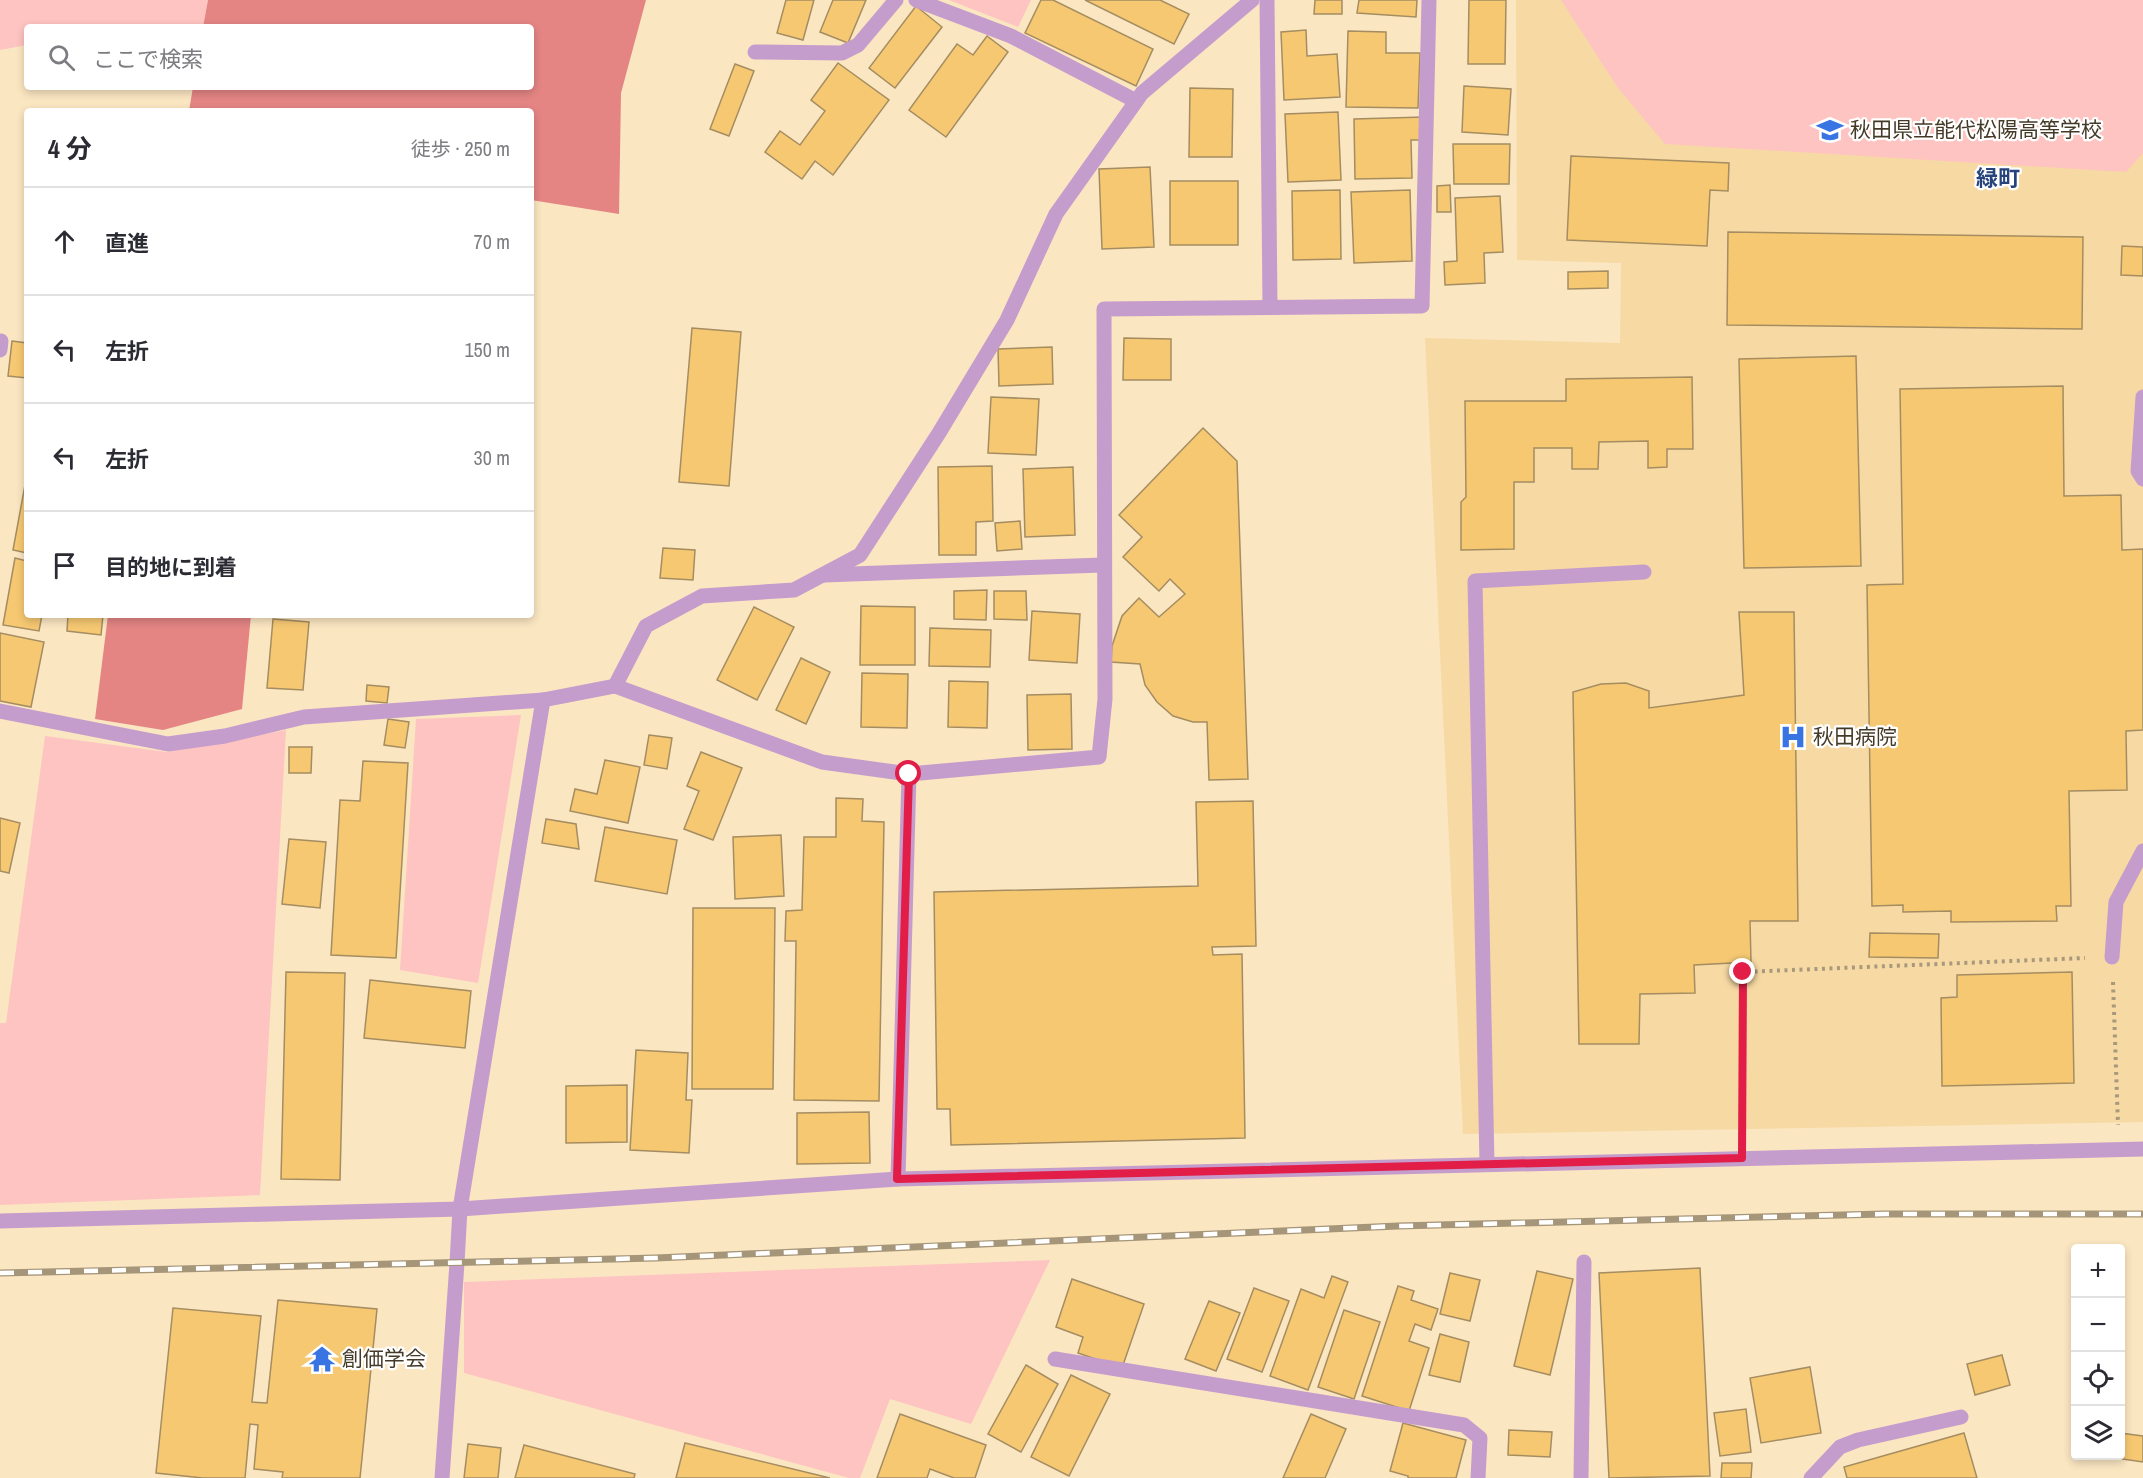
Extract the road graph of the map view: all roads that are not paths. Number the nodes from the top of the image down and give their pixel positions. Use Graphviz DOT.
graph roads {
  1 [pos="896,0"];
  2 [pos="916,0"];
  3 [pos="1252,0"];
  4 [pos="1267,0"];
  5 [pos="1429,0"];
  6 [pos="755,52"];
  7 [pos="1136,101"];
  8 [pos="1270,306"];
  9 [pos="2143,397"];
  10 [pos="2143,479"];
  11 [pos="1103,565"];
  12 [pos="1644,572"];
  13 [pos="824,574"];
  14 [pos="615,686"];
  15 [pos="543,700"];
  16 [pos="0,711"];
  17 [pos="909,774"];
  18 [pos="2143,851"];
  19 [pos="2112,957"];
  20 [pos="2143,1149"];
  21 [pos="1487,1164"];
  22 [pos="897,1179"];
  23 [pos="460,1209"];
  24 [pos="0,1221"];
  25 [pos="1584,1262"];
  26 [pos="1055,1359"];
  27 [pos="1961,1418"];
  28 [pos="442,1478"];
  29 [pos="1478,1478"];
  30 [pos="1581,1478"];
  31 [pos="1810,1478"];
  1 -- 6 [label="street"];
  2 -- 7 [label="street"];
  3 -- 7 [label="street"];
  4 -- 8 [label="street"];
  5 -- 8 [label="street"];
  7 -- 13 [label="street"];
  8 -- 11 [label="street"];
  9 -- 10 [label="street"];
  11 -- 13 [label="street"];
  11 -- 17 [label="street"];
  12 -- 21 [label="street"];
  13 -- 14 [label="street"];
  14 -- 15 [label="street"];
  14 -- 17 [label="street"];
  15 -- 16 [label="street"];
  15 -- 23 [label="street"];
  17 -- 22 [label="street"];
  18 -- 19 [label="street"];
  20 -- 21 [label="street"];
  21 -- 22 [label="street"];
  22 -- 23 [label="street"];
  23 -- 24 [label="street"];
  23 -- 28 [label="street"];
  25 -- 30 [label="street"];
  26 -- 29 [label="street"];
  27 -- 31 [label="street"];
}
